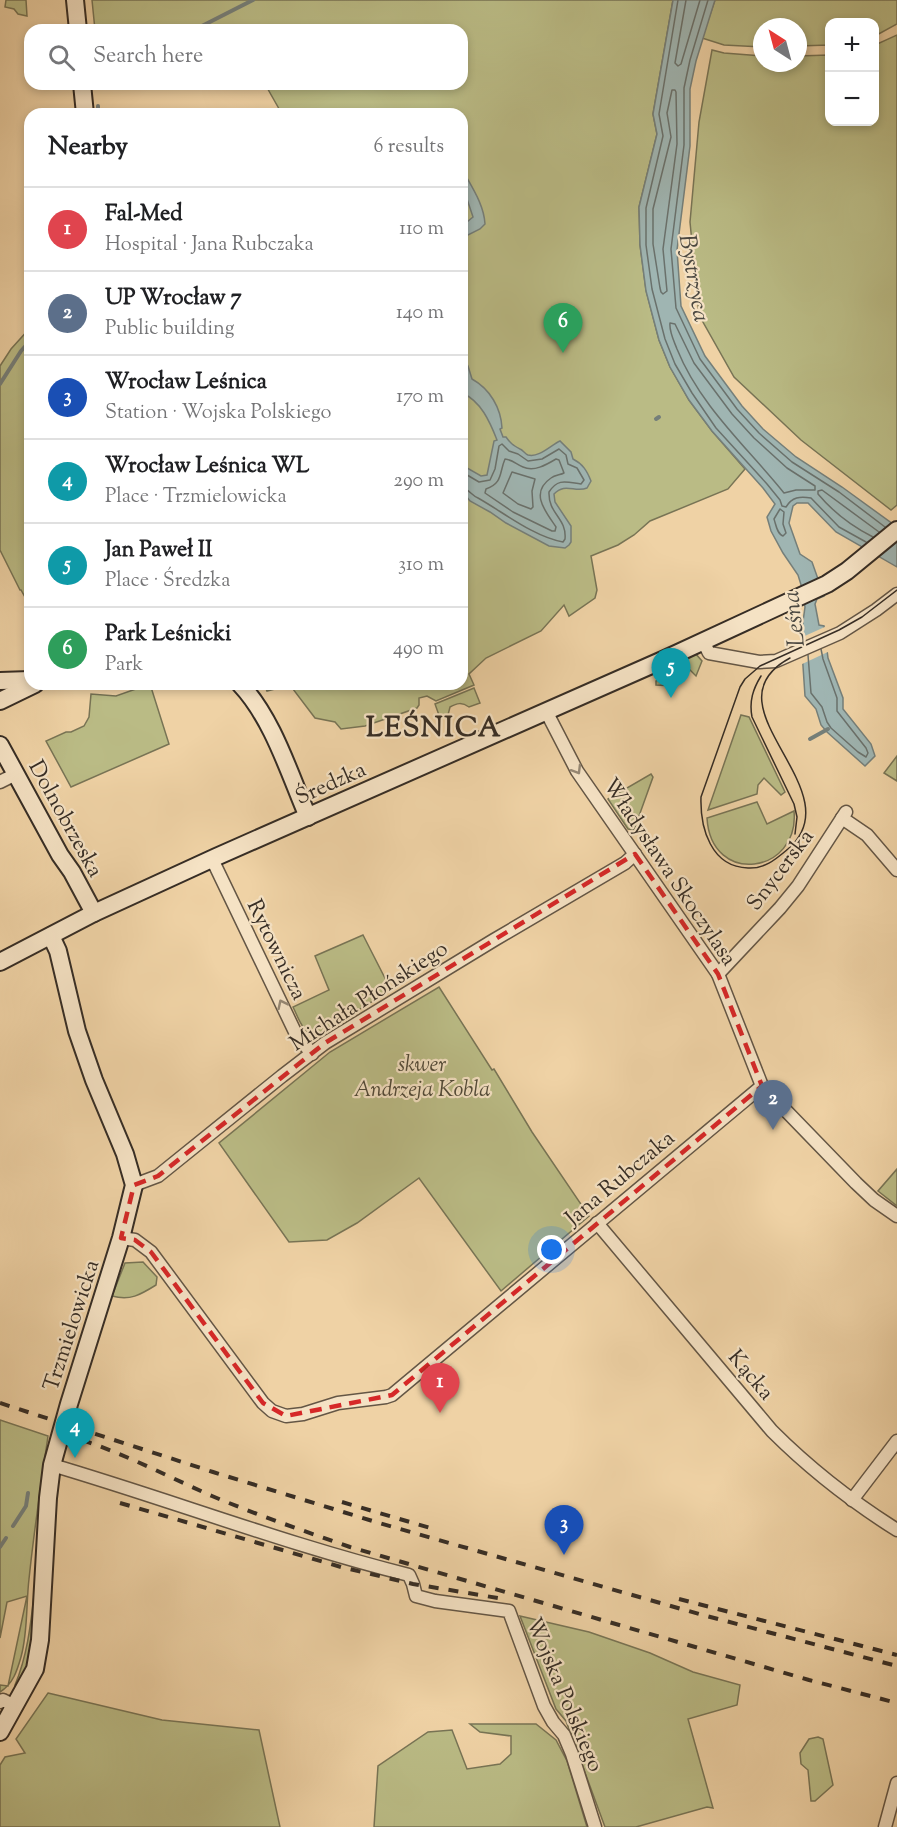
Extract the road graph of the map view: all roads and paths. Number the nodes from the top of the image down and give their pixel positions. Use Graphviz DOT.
graph roads {
  1 [pos="75,0"];
  2 [pos="77,24"];
  3 [pos="83,90"];
  4 [pos="84,108"];
  5 [pos="897,530"];
  6 [pos="893,597"];
  7 [pos="706,647"];
  8 [pos="24,680"];
  9 [pos="0,681"];
  10 [pos="24,689"];
  11 [pos="246,690"];
  12 [pos="0,701"];
  13 [pos="546,711"];
  14 [pos="0,745"];
  15 [pos="16,774"];
  16 [pos="0,782"];
  17 [pos="308,817"];
  18 [pos="635,854"];
  19 [pos="212,860"];
  20 [pos="897,870"];
  21 [pos="94,913"];
  22 [pos="51,936"];
  23 [pos="0,962"];
  24 [pos="718,974"];
  25 [pos="312,1054"];
  26 [pos="762,1086"];
  27 [pos="134,1185"];
  28 [pos="897,1216"];
  29 [pos="597,1222"];
  30 [pos="121,1238"];
  31 [pos="897,1441"];
  32 [pos="52,1465"];
  33 [pos="852,1500"];
  34 [pos="897,1530"];
  35 [pos="8,1704"];
  36 [pos="0,1732"];
  37 [pos="897,1782"];
  38 [pos="595,1827"];
  39 [pos="885,1827"];
  1 -- 2 [label="street"];
  3 -- 4 [label="street"];
  5 -- 7 [label="street, Średzka"];
  6 -- 7 [label="street"];
  7 -- 13 [label="street, Średzka"];
  8 -- 9 [label="street"];
  10 -- 12 [label="street"];
  11 -- 17 [label="street"];
  13 -- 17 [label="street, Średzka"];
  13 -- 18 [label="street, Władysława Skoczylasa, one-way"];
  14 -- 15 [label="street, Dolnobrzeska"];
  15 -- 16 [label="street"];
  15 -- 21 [label="street, Dolnobrzeska"];
  17 -- 19 [label="street, Średzka"];
  18 -- 24 [label="street, Władysława Skoczylasa"];
  18 -- 25 [label="street, Michała Płońskiego"];
  19 -- 21 [label="street, Średzka"];
  25 -- 19 [label="street, Rytownicza, one-way"];
  20 -- 24 [label="street, Snycerska"];
  21 -- 22 [label="street, Średzka"];
  22 -- 23 [label="street, Średzka"];
  22 -- 27 [label="street, Trzmielowicka"];
  24 -- 26 [label="street, Władysława Skoczylasa"];
  25 -- 27 [label="street, Michała Płońskiego"];
  26 -- 28 [label="street, Władysława Skoczylasa"];
  26 -- 29 [label="street, Jana Rubczaka"];
  27 -- 30 [label="street, Trzmielowicka"];
  29 -- 30 [label="street, Jana Rubczaka"];
  29 -- 33 [label="street, Kącka"];
  30 -- 32 [label="street, Trzmielowicka"];
  31 -- 33 [label="street"];
  32 -- 35 [label="street, Trzmielowicka"];
  32 -- 38 [label="street, Wojska Polskiego"];
  33 -- 34 [label="street, Kącka"];
  35 -- 36 [label="street, Trzmielowicka"];
  37 -- 39 [label="street"];
}
